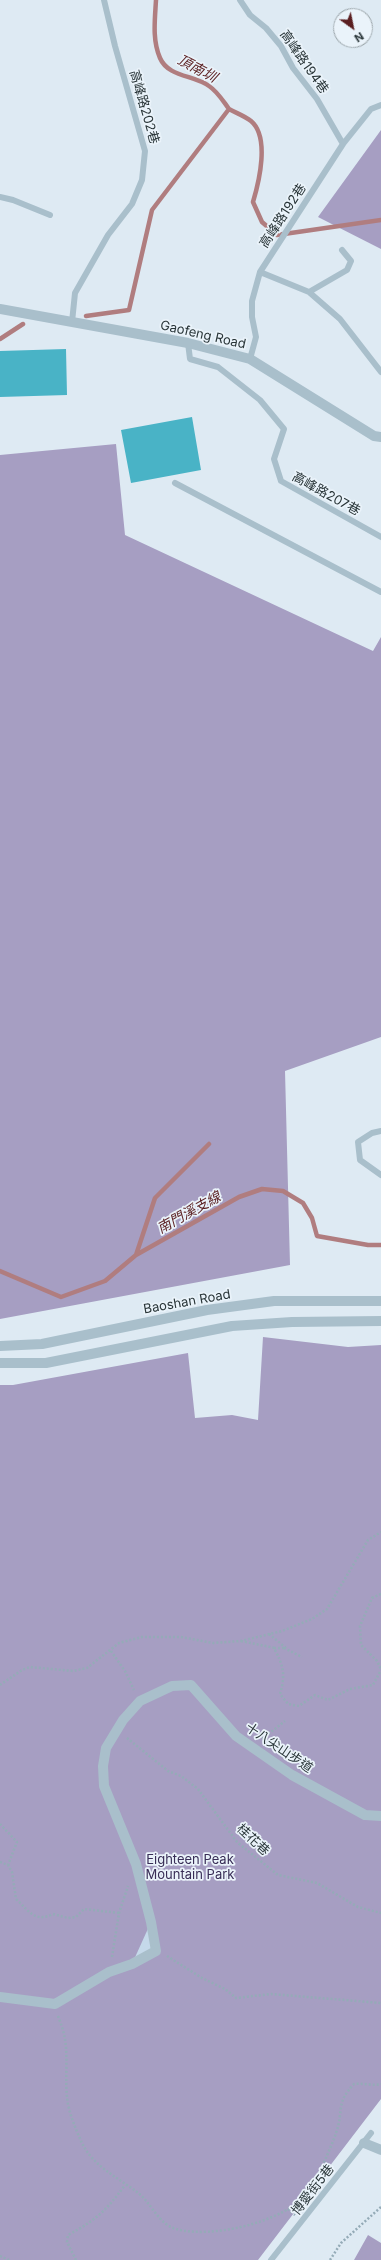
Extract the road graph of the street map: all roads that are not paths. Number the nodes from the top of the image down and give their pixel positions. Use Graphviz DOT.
graph roads {
  1 [pos="104,0"];
  2 [pos="240,0"];
  3 [pos="381,105"];
  4 [pos="343,144"];
  5 [pos="0,197"];
  6 [pos="50,215"];
  7 [pos="342,250"];
  8 [pos="260,272"];
  9 [pos="309,292"];
  10 [pos="0,309"];
  11 [pos="72,322"];
  12 [pos="188,343"];
  13 [pos="250,359"];
  14 [pos="381,372"];
  15 [pos="381,437"];
  16 [pos="175,483"];
  17 [pos="381,537"];
  18 [pos="381,592"];
  19 [pos="381,1131"];
  20 [pos="381,1175"];
  21 [pos="381,1301"];
  22 [pos="381,1321"];
  23 [pos="0,1346"];
  24 [pos="0,1363"];
  25 [pos="381,1816"];
  26 [pos="0,1997"];
  27 [pos="371,2134"];
  28 [pos="364,2143"];
  29 [pos="381,2150"];
  30 [pos="271,2260"];
  1 -- 11 [label="lane, 高峰路202巷"];
  2 -- 4 [label="lane, 高峰路194巷"];
  3 -- 4 [label="lane, 高峰路192巷"];
  4 -- 8 [label="lane, 高峰路192巷"];
  5 -- 6 [label="lane"];
  7 -- 9 [label="lane"];
  8 -- 9 [label="lane"];
  8 -- 13 [label="lane, 高峰路192巷"];
  9 -- 14 [label="lane"];
  10 -- 11 [label="street, Gaofeng Road"];
  11 -- 12 [label="street, Gaofeng Road"];
  12 -- 13 [label="street, Gaofeng Road"];
  12 -- 17 [label="lane, 高峰路207巷"];
  13 -- 15 [label="street, Gaofeng Road"];
  16 -- 18 [label="lane"];
  19 -- 20 [label="lane"];
  21 -- 23 [label="street, Baoshan Road"];
  22 -- 24 [label="street"];
  25 -- 26 [label="street, 十八尖山步道"];
  27 -- 28 [label="lane, 博愛街5巷"];
  28 -- 29 [label="street"];
  28 -- 30 [label="lane, 博愛街5巷"];
}
